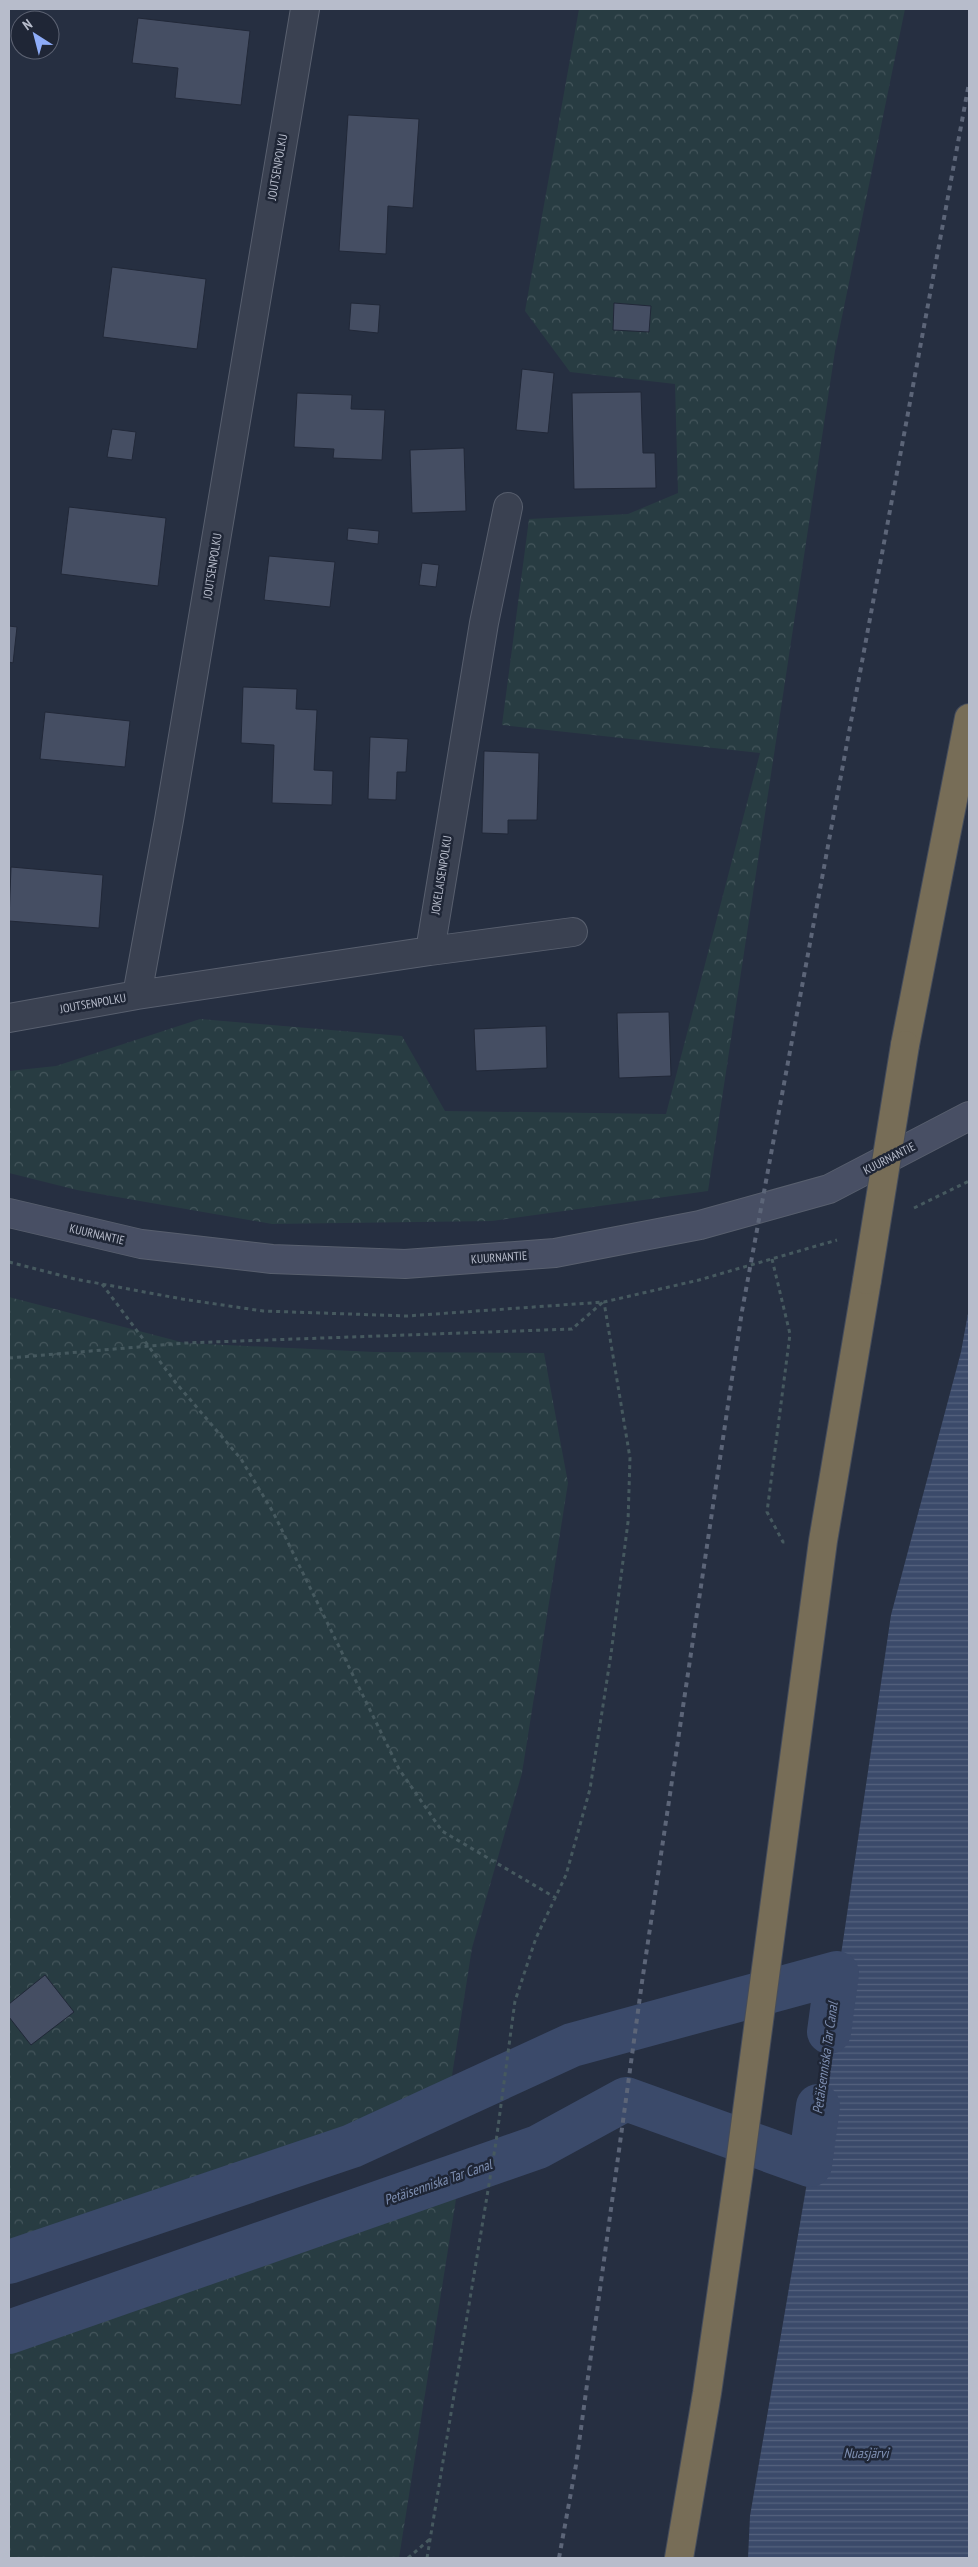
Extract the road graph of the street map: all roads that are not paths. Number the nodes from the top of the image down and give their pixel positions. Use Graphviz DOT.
graph roads {
  1 [pos="305,9"];
  2 [pos="508,507"];
  3 [pos="969,718"];
  4 [pos="573,932"];
  5 [pos="430,951"];
  6 [pos="137,995"];
  7 [pos="9,1018"];
  8 [pos="969,1116"];
  9 [pos="9,1214"];
  10 [pos="679,2558"];
  1 -- 6 [label="street, JOUTSENPOLKU"];
  2 -- 5 [label="street, JOKELAISENPOLKU"];
  3 -- 10 [label="highway, bridge"];
  4 -- 5 [label="street"];
  5 -- 6 [label="street"];
  6 -- 7 [label="street, JOUTSENPOLKU"];
  8 -- 9 [label="street, KUURNANTIE"];
}
